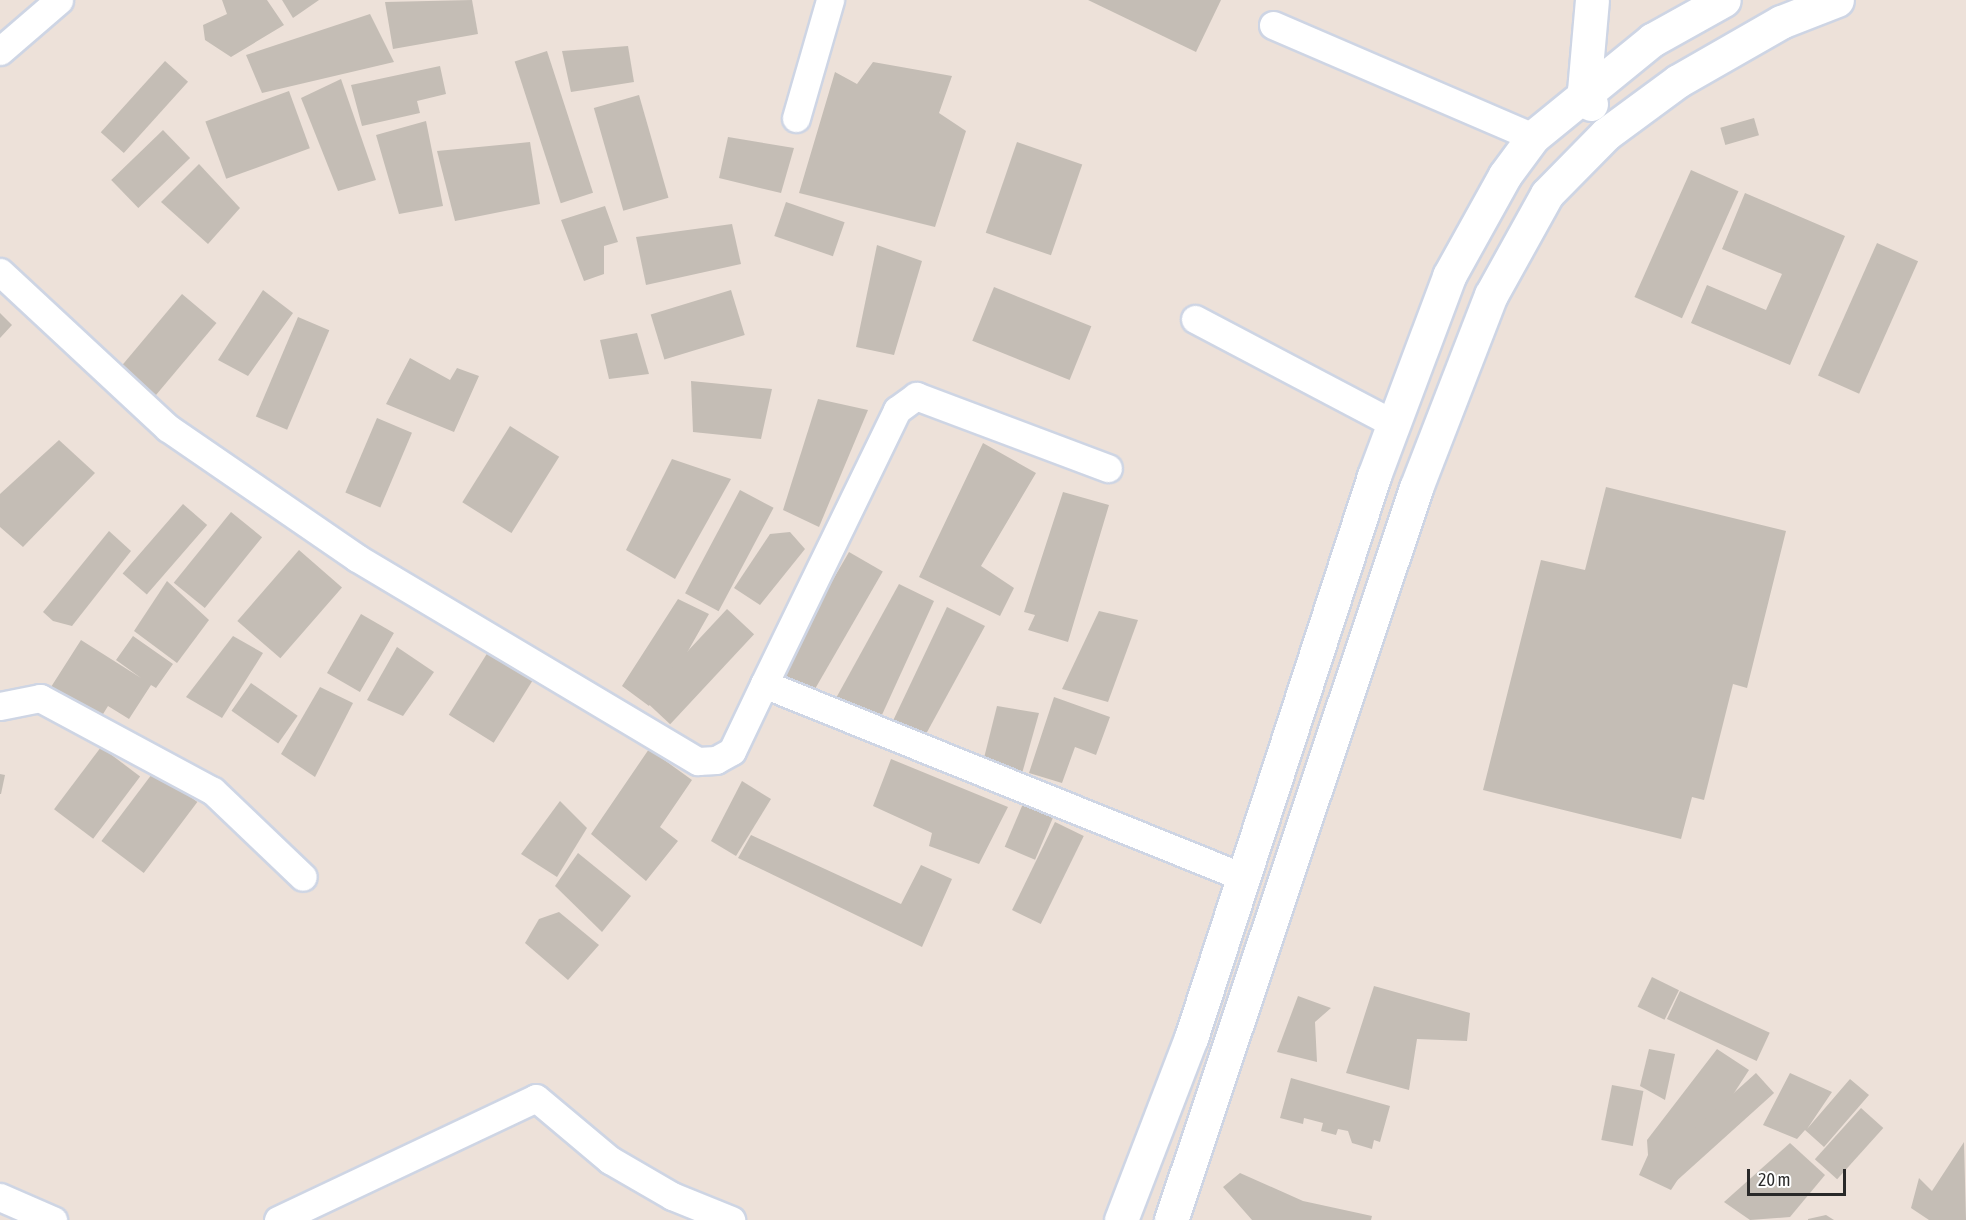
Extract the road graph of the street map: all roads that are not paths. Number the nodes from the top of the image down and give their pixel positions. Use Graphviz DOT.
graph roads {
  1 [pos="59,0"];
  2 [pos="830,0"];
  3 [pos="1592,0"];
  4 [pos="1724,0"];
  5 [pos="1836,0"];
  6 [pos="1274,25"];
  7 [pos="0,51"];
  8 [pos="1584,91"];
  9 [pos="796,118"];
  10 [pos="1606,134"];
  11 [pos="1533,137"];
  12 [pos="0,272"];
  13 [pos="1195,319"];
  14 [pos="1394,424"];
  15 [pos="1108,468"];
  16 [pos="764,684"];
  17 [pos="0,706"];
  18 [pos="303,877"];
  19 [pos="1243,877"];
  20 [pos="0,1197"];
  21 [pos="53,1220"];
  22 [pos="278,1220"];
  23 [pos="731,1220"];
  24 [pos="1121,1220"];
  25 [pos="1171,1220"];
  1 -- 7 [label="street"];
  2 -- 9 [label="street"];
  3 -- 8 [label="main road"];
  4 -- 8 [label="main road"];
  5 -- 10 [label="main road"];
  6 -- 11 [label="street"];
  8 -- 10 [label="main road"];
  8 -- 11 [label="main road"];
  10 -- 25 [label="main road"];
  11 -- 14 [label="main road"];
  12 -- 16 [label="street"];
  13 -- 14 [label="street"];
  14 -- 19 [label="main road"];
  15 -- 16 [label="street"];
  16 -- 19 [label="street"];
  17 -- 18 [label="street"];
  19 -- 24 [label="main road"];
  20 -- 21 [label="street"];
  22 -- 23 [label="street"];
}
